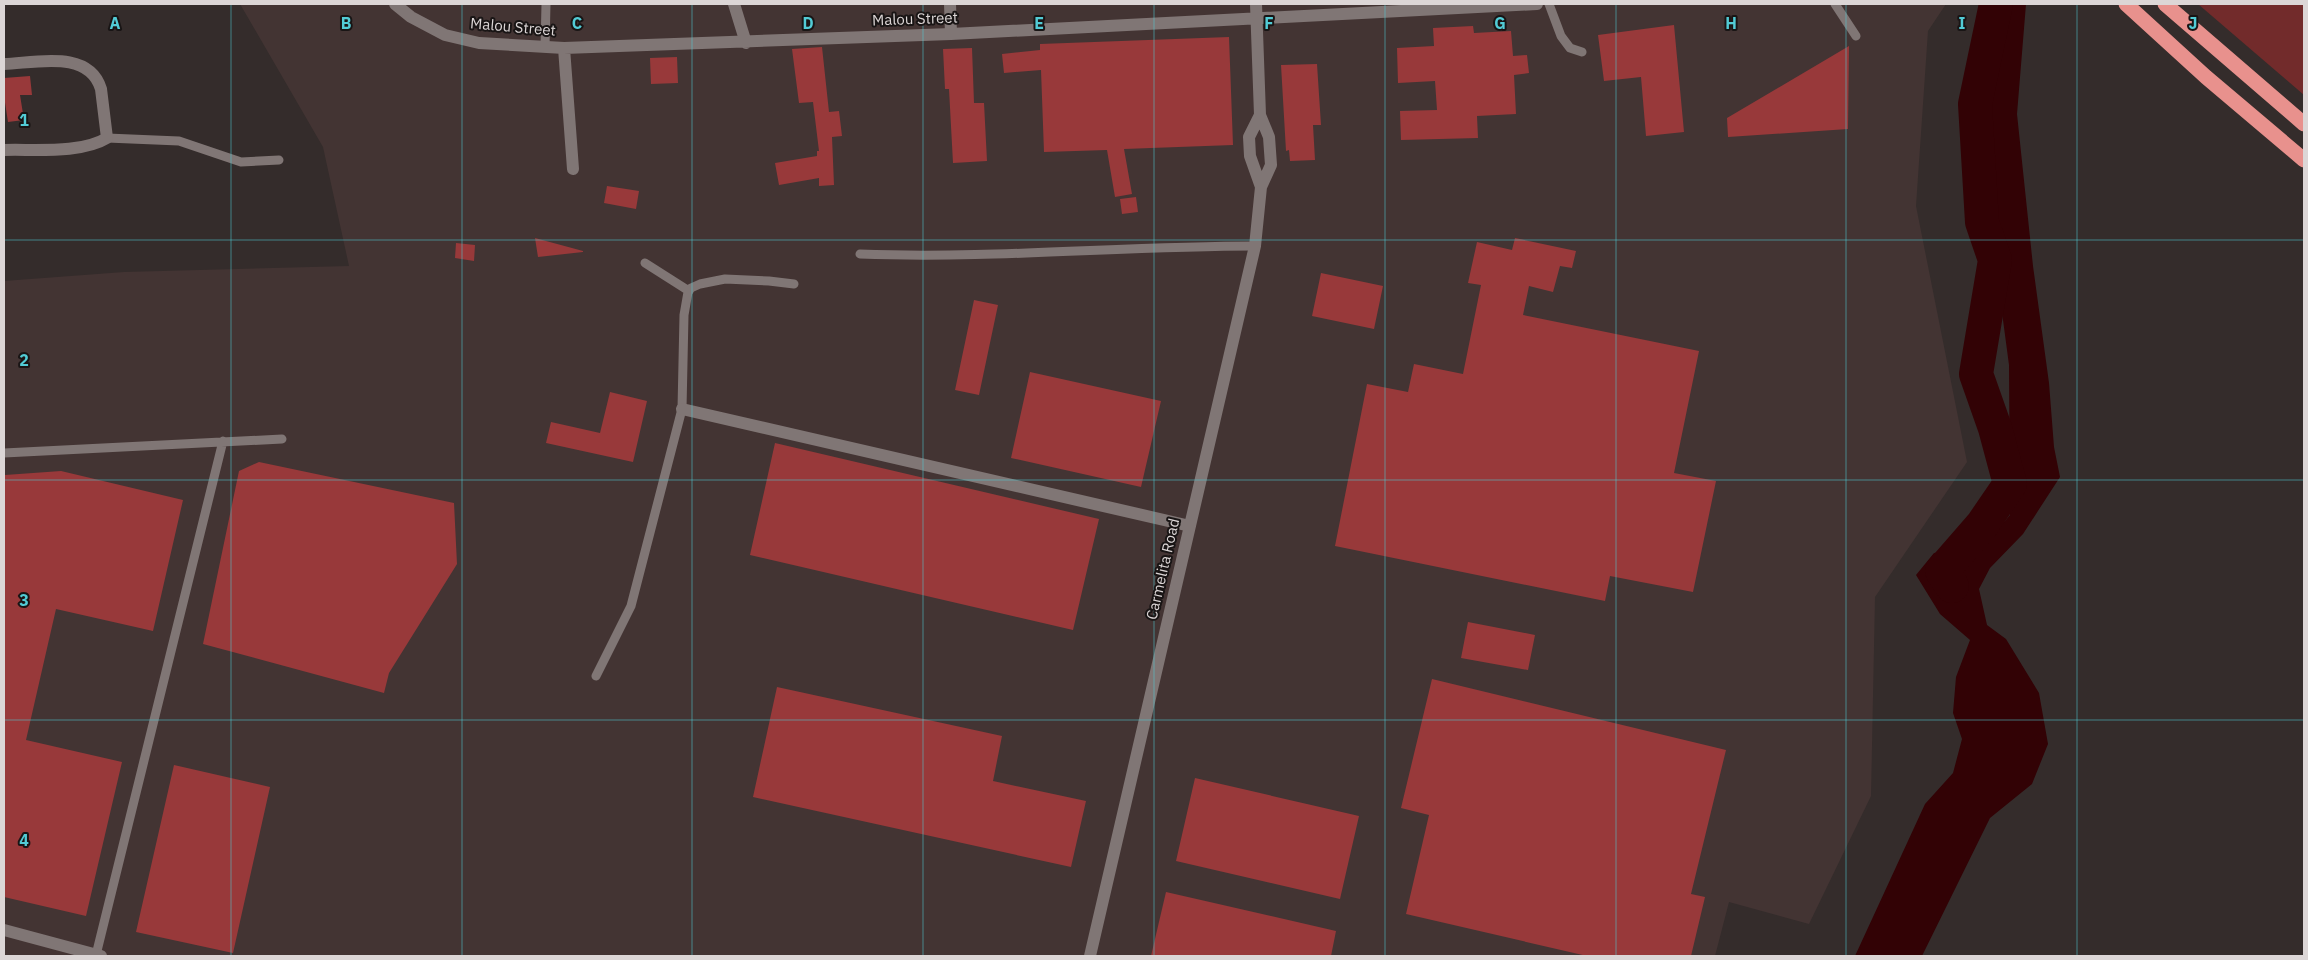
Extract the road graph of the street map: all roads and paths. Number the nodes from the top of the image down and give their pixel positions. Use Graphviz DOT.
graph roads {
  1 [pos="395,4"];
  2 [pos="546,4"];
  3 [pos="734,4"];
  4 [pos="950,4"];
  5 [pos="1256,4"];
  6 [pos="1504,4"];
  7 [pos="1537,4"];
  8 [pos="1548,4"];
  9 [pos="1835,4"];
  10 [pos="2126,4"];
  11 [pos="2166,4"];
  12 [pos="1258,20"];
  13 [pos="951,34"];
  14 [pos="1856,36"];
  15 [pos="746,43"];
  16 [pos="545,47"];
  17 [pos="564,48"];
  18 [pos="1582,52"];
  19 [pos="4,64"];
  20 [pos="1260,115"];
  21 [pos="2304,124"];
  22 [pos="107,138"];
  23 [pos="4,150"];
  24 [pos="279,160"];
  25 [pos="2304,160"];
  26 [pos="573,169"];
  27 [pos="1261,187"];
  28 [pos="1255,246"];
  29 [pos="860,254"];
  30 [pos="645,263"];
  31 [pos="794,284"];
  32 [pos="689,291"];
  33 [pos="682,409"];
  34 [pos="282,439"];
  35 [pos="223,441"];
  36 [pos="4,452"];
  37 [pos="1190,526"];
  38 [pos="596,676"];
  39 [pos="4,930"];
  40 [pos="99,956"];
  41 [pos="1090,956"];
  1 -- 16 [label="street, Malou Street"];
  2 -- 16 [label="lane"];
  3 -- 15 [label="street"];
  4 -- 13 [label="street"];
  5 -- 12 [label="street, Carmelita Road"];
  6 -- 7 [label="street, Malou Street"];
  6 -- 12 [label="street, Malou Street"];
  8 -- 18 [label="lane"];
  9 -- 14 [label="lane"];
  10 -- 25 [label="highway"];
  11 -- 21 [label="highway"];
  12 -- 13 [label="street, Malou Street"];
  12 -- 20 [label="street, Carmelita Road"];
  13 -- 15 [label="street, Malou Street"];
  15 -- 17 [label="street, Malou Street"];
  16 -- 17 [label="street, Malou Street"];
  17 -- 26 [label="street"];
  19 -- 22 [label="street"];
  20 -- 27 [label="street, Carmelita Road"];
  20 -- 27 [label="street, Carmelita Road"];
  22 -- 23 [label="street"];
  22 -- 24 [label="lane"];
  27 -- 28 [label="street, Carmelita Road"];
  28 -- 29 [label="lane"];
  28 -- 37 [label="street, Carmelita Road"];
  30 -- 32 [label="lane"];
  31 -- 32 [label="lane"];
  32 -- 33 [label="lane"];
  33 -- 37 [label="street"];
  33 -- 38 [label="lane"];
  34 -- 35 [label="lane"];
  35 -- 36 [label="lane"];
  35 -- 40 [label="lane"];
  37 -- 41 [label="street, Carmelita Road"];
  39 -- 40 [label="street"];
}
